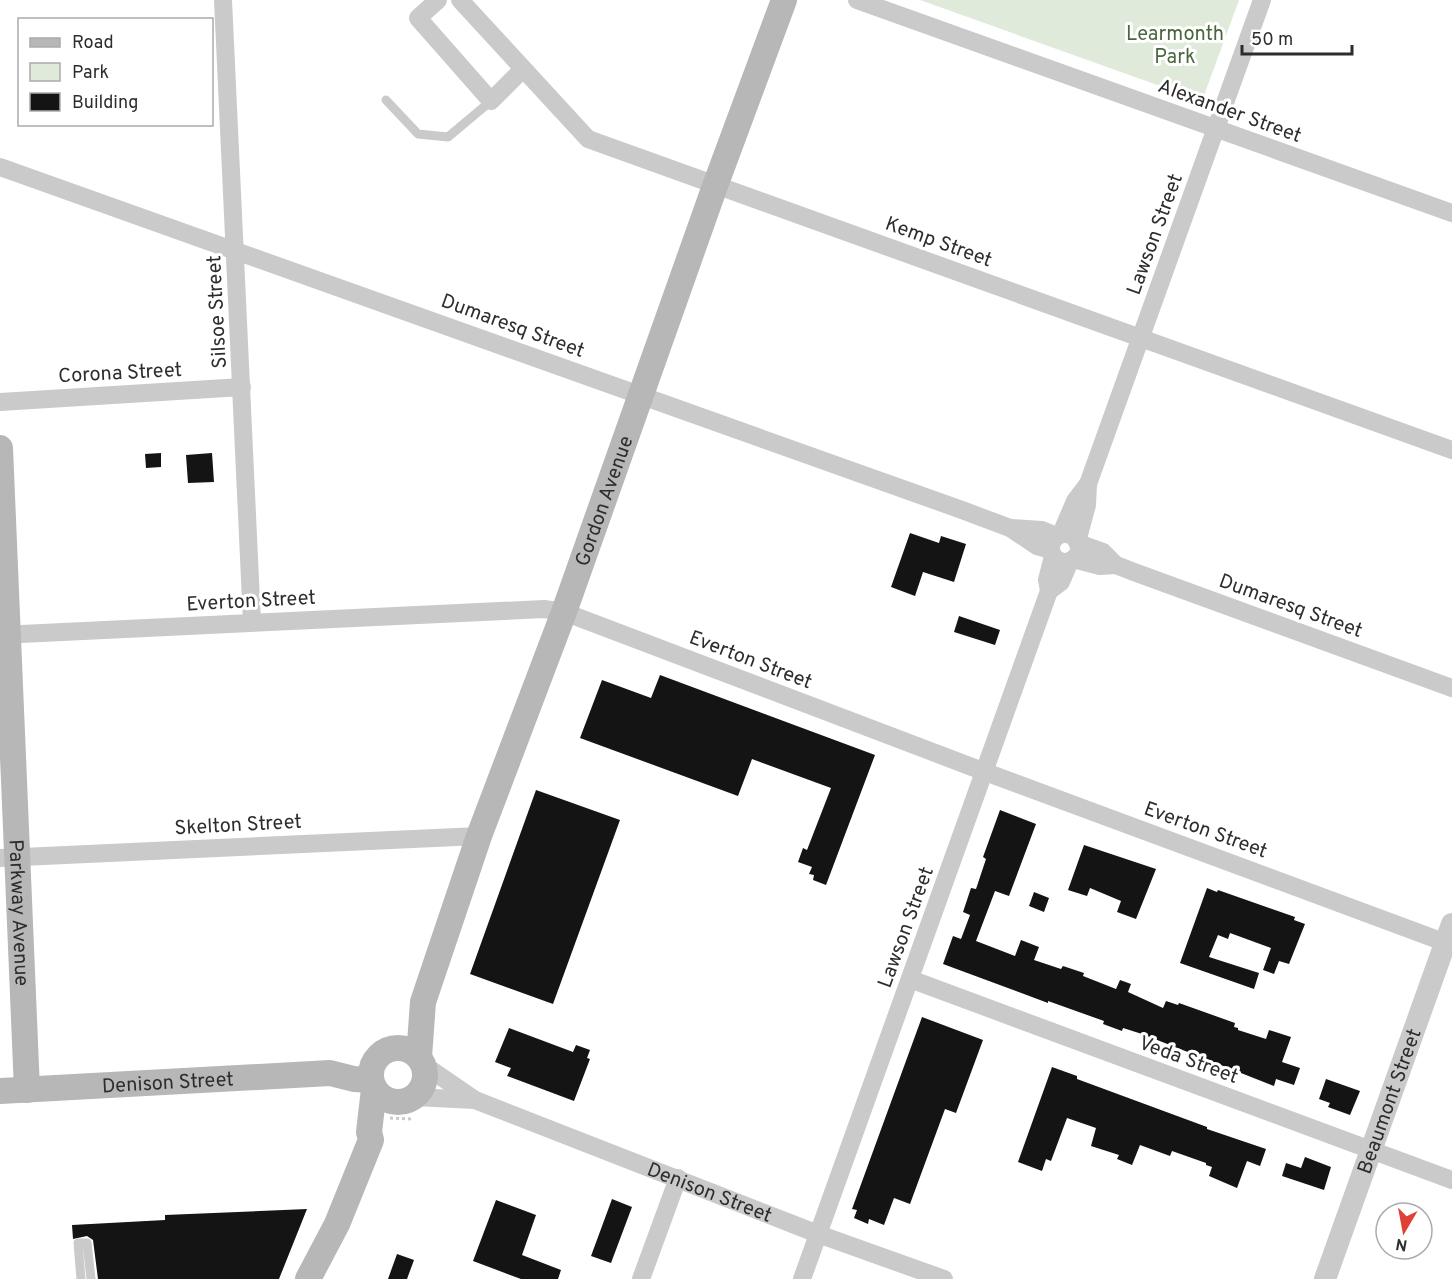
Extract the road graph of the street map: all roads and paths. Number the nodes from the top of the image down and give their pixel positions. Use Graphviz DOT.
graph roads {
  1 [pos="223,0"];
  2 [pos="438,0"];
  3 [pos="460,0"];
  4 [pos="784,0"];
  5 [pos="857,0"];
  6 [pos="1262,0"];
  7 [pos="522,70"];
  8 [pos="386,100"];
  9 [pos="491,100"];
  10 [pos="1215,128"];
  11 [pos="0,167"];
  12 [pos="715,186"];
  13 [pos="1452,213"];
  14 [pos="236,249"];
  15 [pos="1141,337"];
  16 [pos="242,387"];
  17 [pos="641,395"];
  18 [pos="0,402"];
  19 [pos="0,448"];
  20 [pos="1452,450"];
  21 [pos="1065,548"];
  22 [pos="564,612"];
  23 [pos="252,622"];
  24 [pos="4,635"];
  25 [pos="1452,688"];
  26 [pos="985,771"];
  27 [pos="479,836"];
  28 [pos="9,857"];
  29 [pos="1450,937"];
  30 [pos="910,979"];
  31 [pos="423,1002"];
  32 [pos="421,1061"];
  33 [pos="379,1069"];
  34 [pos="27,1090"];
  35 [pos="0,1091"];
  36 [pos="405,1100"];
  37 [pos="475,1100"];
  38 [pos="371,1140"];
  39 [pos="1370,1150"];
  40 [pos="678,1178"];
  41 [pos="1452,1180"];
  42 [pos="337,1224"];
  43 [pos="818,1234"];
  44 [pos="940,1278"];
  45 [pos="81,1279"];
  46 [pos="91,1279"];
  47 [pos="308,1279"];
  48 [pos="327,1279"];
  49 [pos="641,1279"];
  50 [pos="802,1279"];
  51 [pos="1325,1279"];
  1 -- 14 [label="street, Silsoe Street"];
  2 -- 9 [label="street"];
  3 -- 7 [label="street, Kemp Street"];
  4 -- 12 [label="main road, Gordon Avenue"];
  5 -- 10 [label="street, Alexander Street"];
  6 -- 10 [label="street, Lawson Street"];
  7 -- 9 [label="street"];
  7 -- 12 [label="street, Kemp Street"];
  8 -- 9 [label="lane"];
  10 -- 13 [label="street, Alexander Street"];
  10 -- 15 [label="street, Lawson Street"];
  11 -- 14 [label="street, Dumaresq Street"];
  12 -- 15 [label="street, Kemp Street"];
  12 -- 17 [label="main road, Gordon Avenue"];
  14 -- 16 [label="street, Silsoe Street"];
  14 -- 17 [label="street, Dumaresq Street"];
  15 -- 20 [label="street, Kemp Street"];
  15 -- 21 [label="street, Lawson Street"];
  16 -- 18 [label="street, Corona Street"];
  16 -- 23 [label="street, Silsoe Street"];
  17 -- 21 [label="street, Dumaresq Street"];
  17 -- 22 [label="main road, Gordon Avenue"];
  19 -- 24 [label="main road, Parkway Avenue"];
  21 -- 25 [label="street, Dumaresq Street"];
  21 -- 26 [label="street, Lawson Street"];
  22 -- 23 [label="street, Everton Street"];
  22 -- 26 [label="street, Everton Street"];
  22 -- 27 [label="main road, Gordon Avenue"];
  23 -- 24 [label="street, Everton Street"];
  24 -- 28 [label="main road, Parkway Avenue"];
  26 -- 29 [label="street, Everton Street"];
  26 -- 30 [label="street, Lawson Street"];
  27 -- 28 [label="street, Skelton Street"];
  27 -- 31 [label="main road, Gordon Avenue"];
  28 -- 34 [label="main road, Parkway Avenue"];
  29 -- 39 [label="street, Beaumont Street"];
  30 -- 39 [label="street, Veda Street"];
  30 -- 43 [label="street, Lawson Street"];
  31 -- 32 [label="main road, Gordon Avenue"];
  31 -- 33 [label="main road, Gordon Avenue"];
  32 -- 33 [label="main road"];
  32 -- 36 [label="main road"];
  32 -- 37 [label="street, Denison Street"];
  33 -- 34 [label="main road, Denison Street"];
  33 -- 36 [label="main road"];
  33 -- 38 [label="main road, Gordon Avenue"];
  34 -- 35 [label="main road, Denison Street"];
  36 -- 37 [label="street, Denison Street"];
  36 -- 38 [label="main road, Gordon Avenue"];
  37 -- 40 [label="street, Denison Street"];
  38 -- 42 [label="main road, Gordon Avenue"];
  39 -- 41 [label="street, Veda Street"];
  39 -- 51 [label="street, Beaumont Street"];
  40 -- 43 [label="street, Denison Street"];
  40 -- 49 [label="street"];
  42 -- 47 [label="main road, Gordon Avenue"];
  42 -- 48 [label="main road, Gordon Avenue"];
  43 -- 44 [label="street, Denison Street"];
  43 -- 50 [label="street, Lawson Street"];
  45 -- 46 [label="lane"];
}
